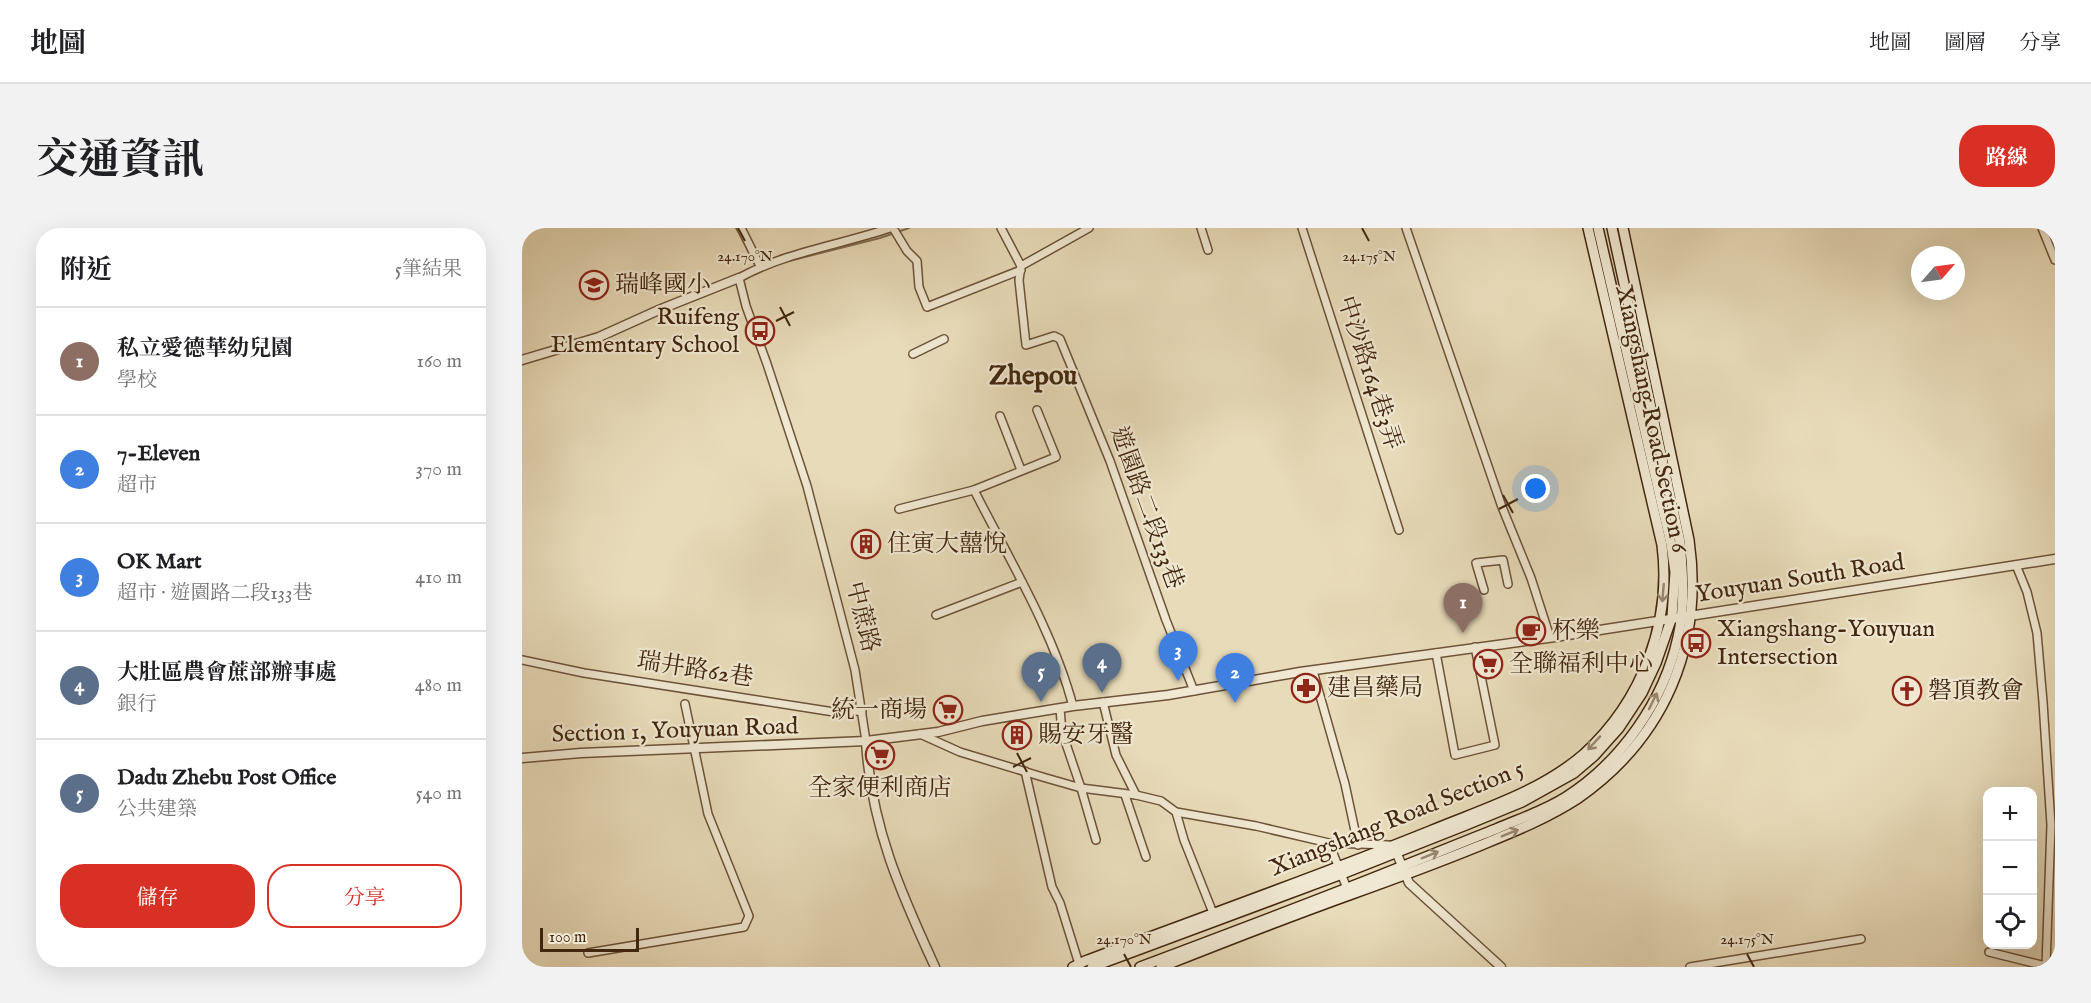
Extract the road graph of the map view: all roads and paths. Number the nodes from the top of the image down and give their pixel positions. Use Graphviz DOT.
graph roads {
  1 [pos="741,228"];
  2 [pos="892,228"];
  3 [pos="1001,228"];
  4 [pos="1089,228"];
  5 [pos="1201,228"];
  6 [pos="1302,228"];
  7 [pos="1406,228"];
  8 [pos="1588,228"];
  9 [pos="1598,228"];
  10 [pos="1612,228"];
  11 [pos="1623,228"];
  12 [pos="2042,228"];
  13 [pos="1208,250"];
  14 [pos="2055,260"];
  15 [pos="760,266"];
  16 [pos="1021,268"];
  17 [pos="739,278"];
  18 [pos="944,339"];
  19 [pos="913,354"];
  20 [pos="522,360"];
  21 [pos="1037,410"];
  22 [pos="1000,416"];
  23 [pos="1021,470"];
  24 [pos="974,490"];
  25 [pos="899,509"];
  26 [pos="1399,530"];
  27 [pos="2055,559"];
  28 [pos="2016,566"];
  29 [pos="1022,582"];
  30 [pos="1508,584"];
  31 [pos="1484,590"];
  32 [pos="936,615"];
  33 [pos="1692,615"];
  34 [pos="1676,617"];
  35 [pos="1660,619"];
  36 [pos="1550,637"];
  37 [pos="1475,647"];
  38 [pos="1436,653"];
  39 [pos="522,660"];
  40 [pos="1313,671"];
  41 [pos="1194,691"];
  42 [pos="1103,702"];
  43 [pos="685,704"];
  44 [pos="1073,706"];
  45 [pos="1060,709"];
  46 [pos="862,711"];
  47 [pos="920,734"];
  48 [pos="866,741"];
  49 [pos="695,750"];
  50 [pos="522,758"];
  51 [pos="1025,771"];
  52 [pos="1082,788"];
  53 [pos="1125,795"];
  54 [pos="1136,795"];
  55 [pos="1176,812"];
  56 [pos="1096,840"];
  57 [pos="1329,843"];
  58 [pos="1358,845"];
  59 [pos="1395,849"];
  60 [pos="1146,857"];
  61 [pos="1340,870"];
  62 [pos="1403,871"];
  63 [pos="1348,892"];
  64 [pos="1213,913"];
  65 [pos="1861,939"];
  66 [pos="1989,952"];
  67 [pos="588,953"];
  68 [pos="1076,965"];
  69 [pos="2048,966"];
  70 [pos="934,967"];
  71 [pos="1092,967"];
  72 [pos="1140,967"];
  73 [pos="1161,967"];
  74 [pos="1501,967"];
  75 [pos="1690,967"];
  1 -- 15 [label="street"];
  2 -- 15 [label="street"];
  2 -- 16 [label="street"];
  3 -- 16 [label="street"];
  4 -- 16 [label="street"];
  5 -- 13 [label="street"];
  6 -- 26 [label="street, 中沙路164巷3弄"];
  7 -- 36 [label="street"];
  8 -- 35 [label="main road, Xiangshang Road Section 6, one-way"];
  9 -- 34 [label="main road, Xiangshang Road Section 6"];
  10 -- 34 [label="main road, Xiangshang Road Section 6"];
  11 -- 33 [label="main road, Xiangshang Road Section 6"];
  12 -- 14 [label="street"];
  15 -- 17 [label="street"];
  16 -- 41 [label="street, 遊園路二段133巷"];
  17 -- 20 [label="street"];
  17 -- 46 [label="street, 中蔗路"];
  18 -- 19 [label="street"];
  21 -- 23 [label="street"];
  22 -- 23 [label="street"];
  23 -- 24 [label="street"];
  24 -- 25 [label="street"];
  24 -- 29 [label="street"];
  27 -- 28 [label="street, Youyuan South Road"];
  28 -- 33 [label="street, Youyuan South Road"];
  28 -- 69 [label="street"];
  29 -- 32 [label="street"];
  29 -- 44 [label="street"];
  30 -- 31 [label="street"];
  33 -- 34 [label="street, Youyuan South Road"];
  62 -- 33 [label="main road, Xiangshang Road Section 5, one-way"];
  34 -- 35 [label="street, Youyuan South Road"];
  34 -- 59 [label="main road, Xiangshang Road Section 5"];
  62 -- 34 [label="main road, Xiangshang Road Section 5, one-way"];
  35 -- 36 [label="street, Youyuan South Road"];
  35 -- 59 [label="main road, Xiangshang Road Section 5, one-way"];
  36 -- 37 [label="street, Youyuan South Road"];
  37 -- 38 [label="street, Youyuan South Road"];
  37 -- 38 [label="street"];
  38 -- 40 [label="street, Youyuan South Road"];
  39 -- 46 [label="street, 瑞井路62巷"];
  40 -- 41 [label="street, Youyuan South Road"];
  40 -- 58 [label="street"];
  41 -- 42 [label="street, Section 1, Youyuan Road"];
  42 -- 44 [label="street, Section 1, Youyuan Road"];
  42 -- 54 [label="street"];
  43 -- 49 [label="street"];
  44 -- 45 [label="street, Section 1, Youyuan Road"];
  45 -- 47 [label="street, Section 1, Youyuan Road"];
  45 -- 52 [label="street"];
  46 -- 48 [label="street, 中蔗路"];
  47 -- 48 [label="street, Section 1, Youyuan Road"];
  47 -- 51 [label="street"];
  48 -- 49 [label="street, Section 1, Youyuan Road"];
  48 -- 70 [label="street, 中蔗路"];
  49 -- 50 [label="street, Section 1, Youyuan Road"];
  49 -- 67 [label="street"];
  51 -- 52 [label="street"];
  51 -- 68 [label="street"];
  52 -- 53 [label="street"];
  52 -- 56 [label="street"];
  53 -- 54 [label="street"];
  53 -- 60 [label="street"];
  54 -- 55 [label="street"];
  55 -- 57 [label="street"];
  55 -- 64 [label="street"];
  57 -- 58 [label="street"];
  57 -- 61 [label="street"];
  58 -- 59 [label="street"];
  59 -- 61 [label="main road, Xiangshang Road Section 5"];
  59 -- 62 [label="street"];
  61 -- 63 [label="street"];
  61 -- 64 [label="main road, Xiangshang Road Section 5"];
  61 -- 71 [label="main road, Xiangshang Road Section 5"];
  62 -- 63 [label="main road, Xiangshang Road Section 5"];
  62 -- 74 [label="street"];
  63 -- 72 [label="main road, Xiangshang Road Section 5"];
  63 -- 73 [label="main road, Xiangshang Road Section 5"];
  64 -- 68 [label="main road, Xiangshang Road Section 5"];
  65 -- 75 [label="street"];
  66 -- 69 [label="street"];
}
